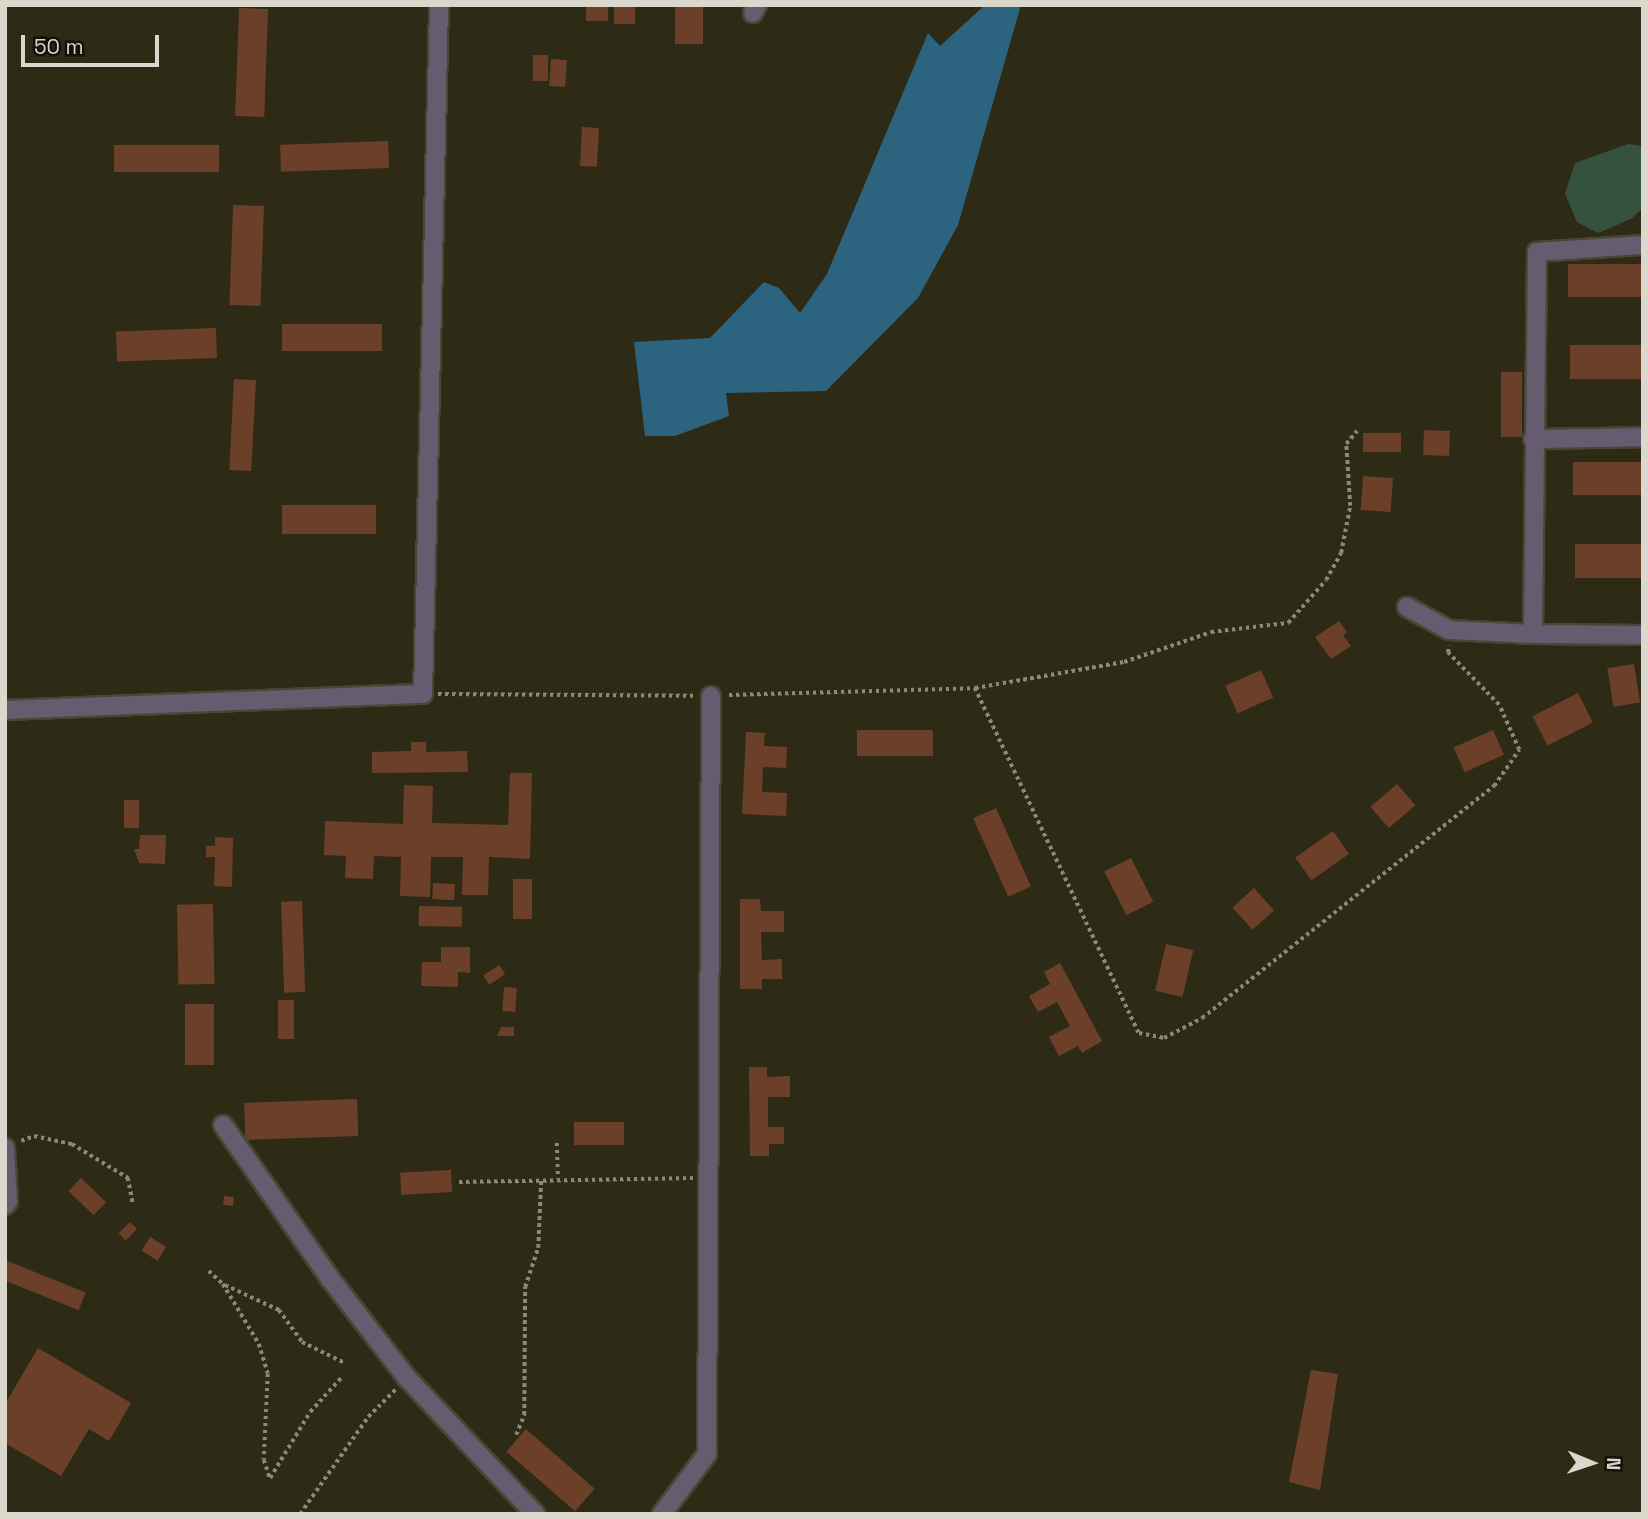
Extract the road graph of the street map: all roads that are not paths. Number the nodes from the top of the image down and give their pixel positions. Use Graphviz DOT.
graph roads {
  1 [pos="439,5"];
  2 [pos="1643,246"];
  3 [pos="1643,437"];
  4 [pos="1533,439"];
  5 [pos="1407,607"];
  6 [pos="1533,635"];
  7 [pos="1643,635"];
  8 [pos="711,696"];
  9 [pos="5,710"];
  10 [pos="223,1125"];
  11 [pos="6,1148"];
  12 [pos="5,1205"];
  13 [pos="535,1514"];
  14 [pos="662,1514"];
  1 -- 9 [label="street"];
  2 -- 4 [label="street"];
  3 -- 4 [label="street"];
  4 -- 6 [label="street"];
  5 -- 6 [label="street"];
  6 -- 7 [label="street"];
  8 -- 14 [label="street"];
  10 -- 13 [label="street"];
  11 -- 12 [label="street"];
}
